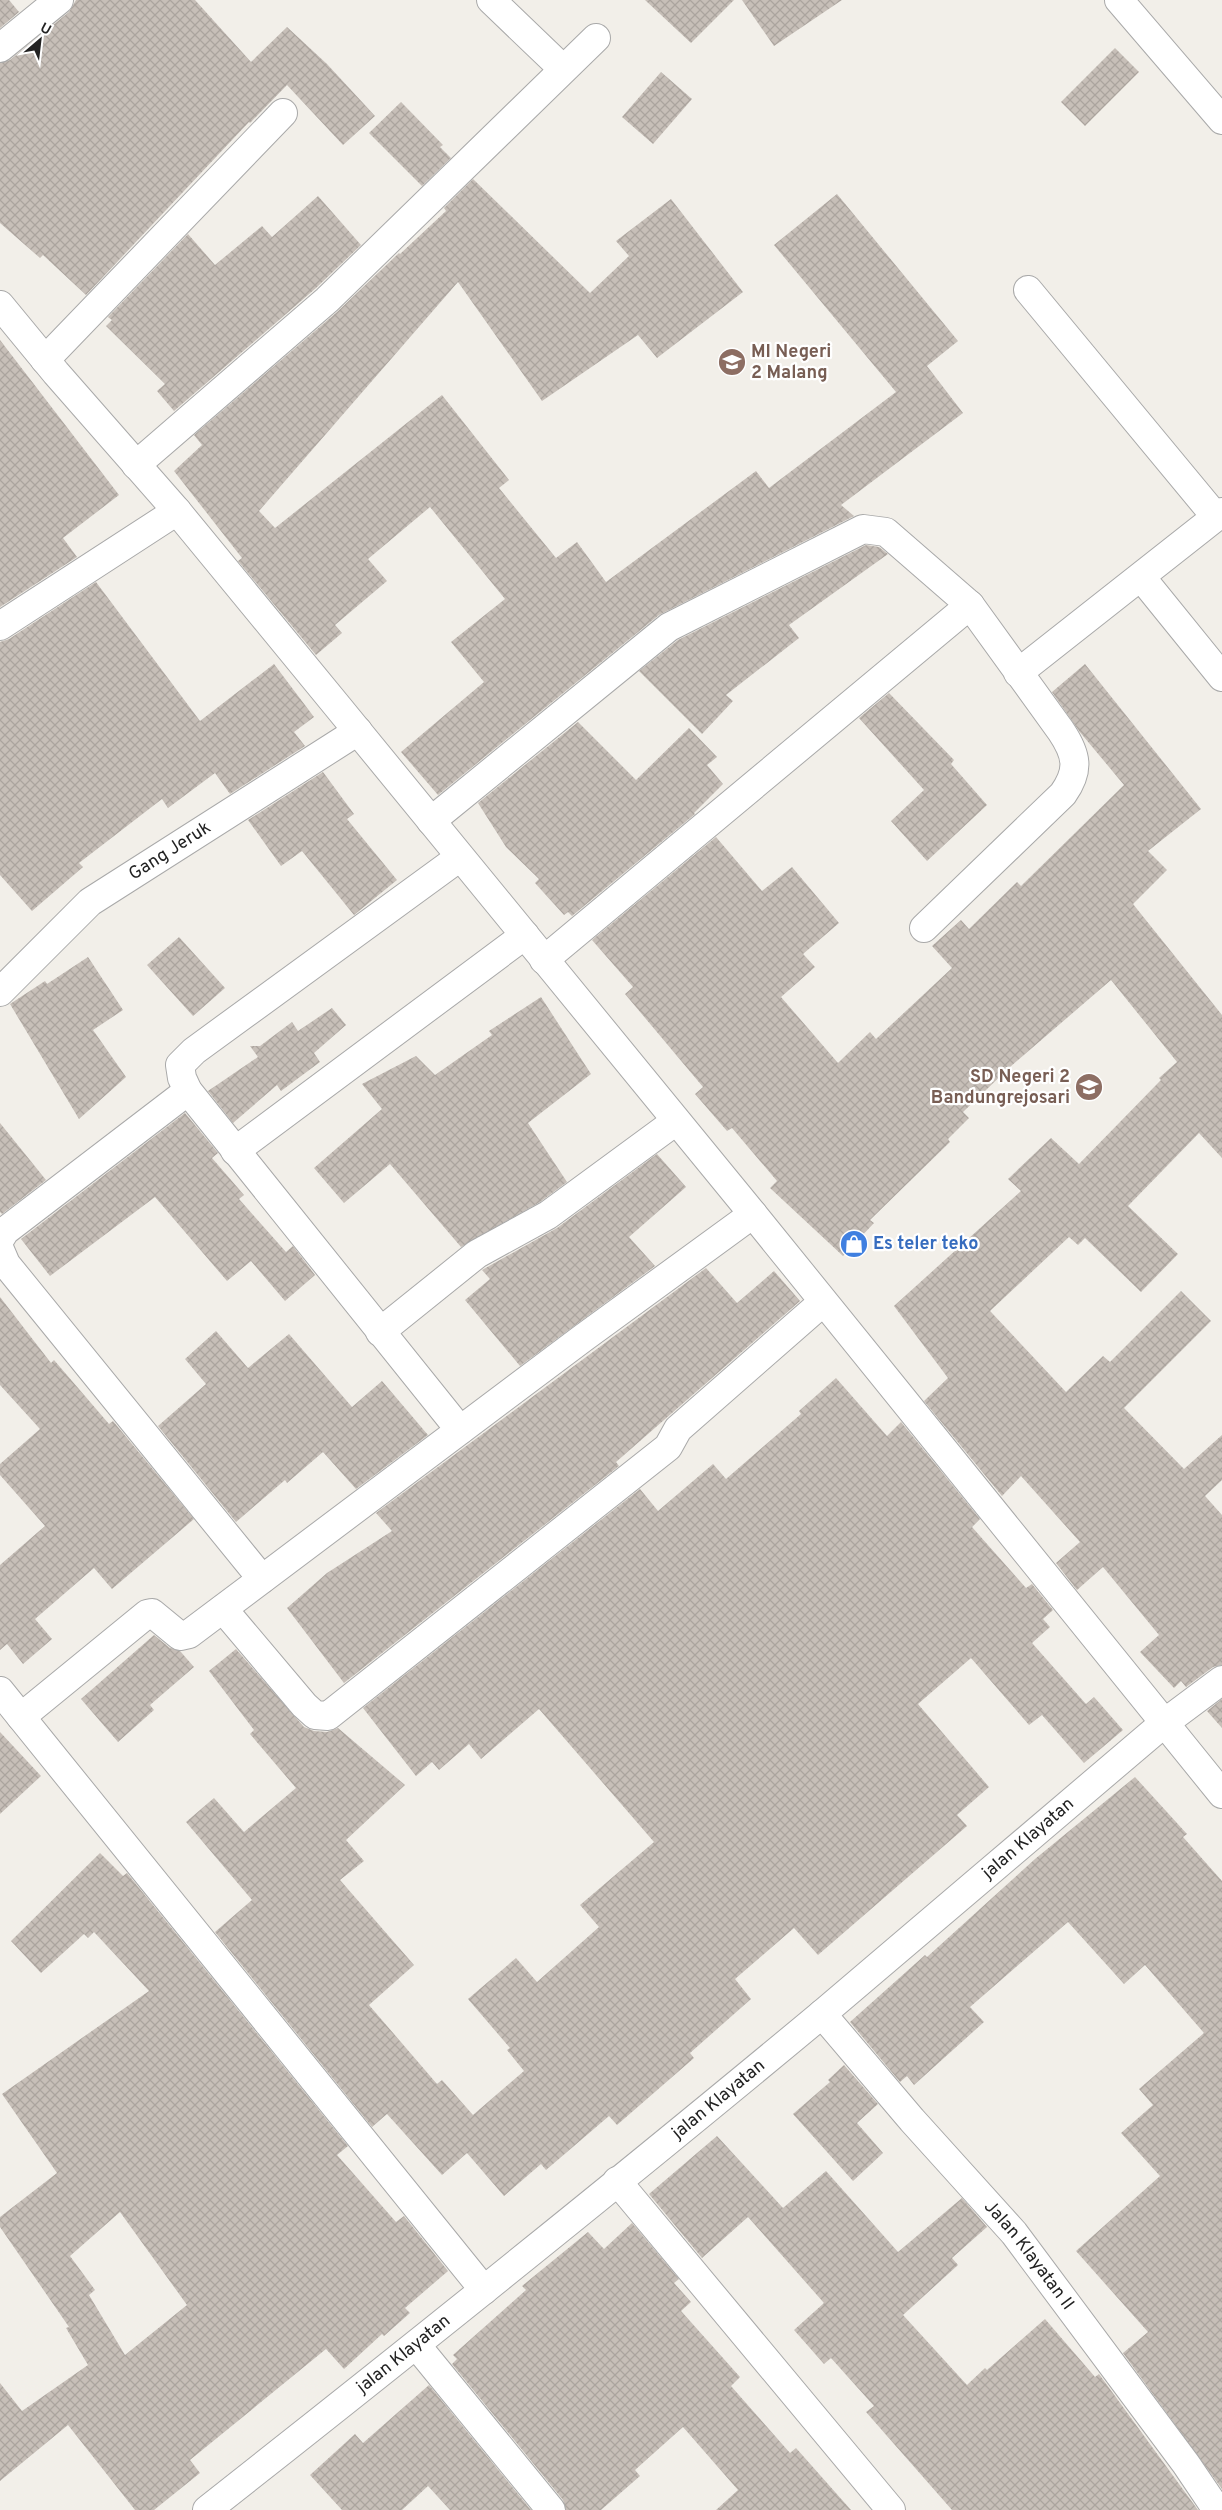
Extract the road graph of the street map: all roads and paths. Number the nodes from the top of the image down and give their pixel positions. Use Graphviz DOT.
graph roads {
  1 [pos="59,0"];
  2 [pos="491,0"];
  3 [pos="1119,0"];
  4 [pos="596,38"];
  5 [pos="0,48"];
  6 [pos="563,69"];
  7 [pos="283,113"];
  8 [pos="1222,120"];
  9 [pos="1028,290"];
  10 [pos="0,306"];
  11 [pos="45,360"];
  12 [pos="136,465"];
  13 [pos="177,511"];
  14 [pos="1219,515"];
  15 [pos="1141,577"];
  16 [pos="970,605"];
  17 [pos="0,626"];
  18 [pos="1018,673"];
  19 [pos="1222,677"];
  20 [pos="358,731"];
  21 [pos="430,821"];
  22 [pos="460,857"];
  23 [pos="924,928"];
  24 [pos="525,935"];
  25 [pos="544,960"];
  26 [pos="0,992"];
  27 [pos="188,1091"];
  28 [pos="676,1121"];
  29 [pos="235,1151"];
  30 [pos="753,1214"];
  31 [pos="0,1239"];
  32 [pos="0,1250"];
  33 [pos="823,1302"];
  34 [pos="380,1332"];
  35 [pos="460,1430"];
  36 [pos="262,1579"];
  37 [pos="223,1608"];
  38 [pos="1222,1680"];
  39 [pos="0,1691"];
  40 [pos="21,1717"];
  41 [pos="1163,1724"];
  42 [pos="1222,1794"];
  43 [pos="822,2014"];
  44 [pos="617,2182"];
  45 [pos="484,2290"];
  46 [pos="417,2346"];
  47 [pos="207,2510"];
  48 [pos="551,2510"];
  49 [pos="891,2510"];
  50 [pos="1217,2510"];
  1 -- 5 [label="street"];
  2 -- 6 [label="street"];
  3 -- 8 [label="street"];
  4 -- 6 [label="street"];
  6 -- 12 [label="street"];
  7 -- 11 [label="street"];
  9 -- 14 [label="street"];
  10 -- 11 [label="street"];
  11 -- 12 [label="street"];
  12 -- 13 [label="street"];
  13 -- 17 [label="street"];
  13 -- 20 [label="street"];
  14 -- 15 [label="street"];
  15 -- 18 [label="street"];
  15 -- 19 [label="street"];
  16 -- 18 [label="street"];
  16 -- 21 [label="street"];
  16 -- 25 [label="street"];
  18 -- 23 [label="street"];
  20 -- 21 [label="street"];
  20 -- 26 [label="street, Gang Jeruk"];
  21 -- 22 [label="street"];
  22 -- 24 [label="street"];
  22 -- 27 [label="street"];
  24 -- 25 [label="street"];
  24 -- 29 [label="street"];
  25 -- 28 [label="street"];
  27 -- 29 [label="street"];
  27 -- 31 [label="street"];
  28 -- 30 [label="street"];
  28 -- 34 [label="street"];
  29 -- 34 [label="street"];
  30 -- 33 [label="street"];
  30 -- 35 [label="street"];
  32 -- 36 [label="street"];
  33 -- 37 [label="street"];
  33 -- 41 [label="street"];
  34 -- 35 [label="street"];
  35 -- 36 [label="street"];
  36 -- 37 [label="street"];
  37 -- 40 [label="street"];
  38 -- 41 [label="street, jalan Klayatan"];
  39 -- 40 [label="street"];
  40 -- 45 [label="street"];
  41 -- 42 [label="street"];
  41 -- 43 [label="street, jalan Klayatan"];
  43 -- 44 [label="street, jalan Klayatan"];
  43 -- 50 [label="street, Jalan Klayatan II"];
  44 -- 45 [label="street, jalan Klayatan"];
  44 -- 49 [label="street"];
  45 -- 46 [label="street, jalan Klayatan"];
  46 -- 47 [label="street, jalan Klayatan"];
  46 -- 48 [label="street"];
}
